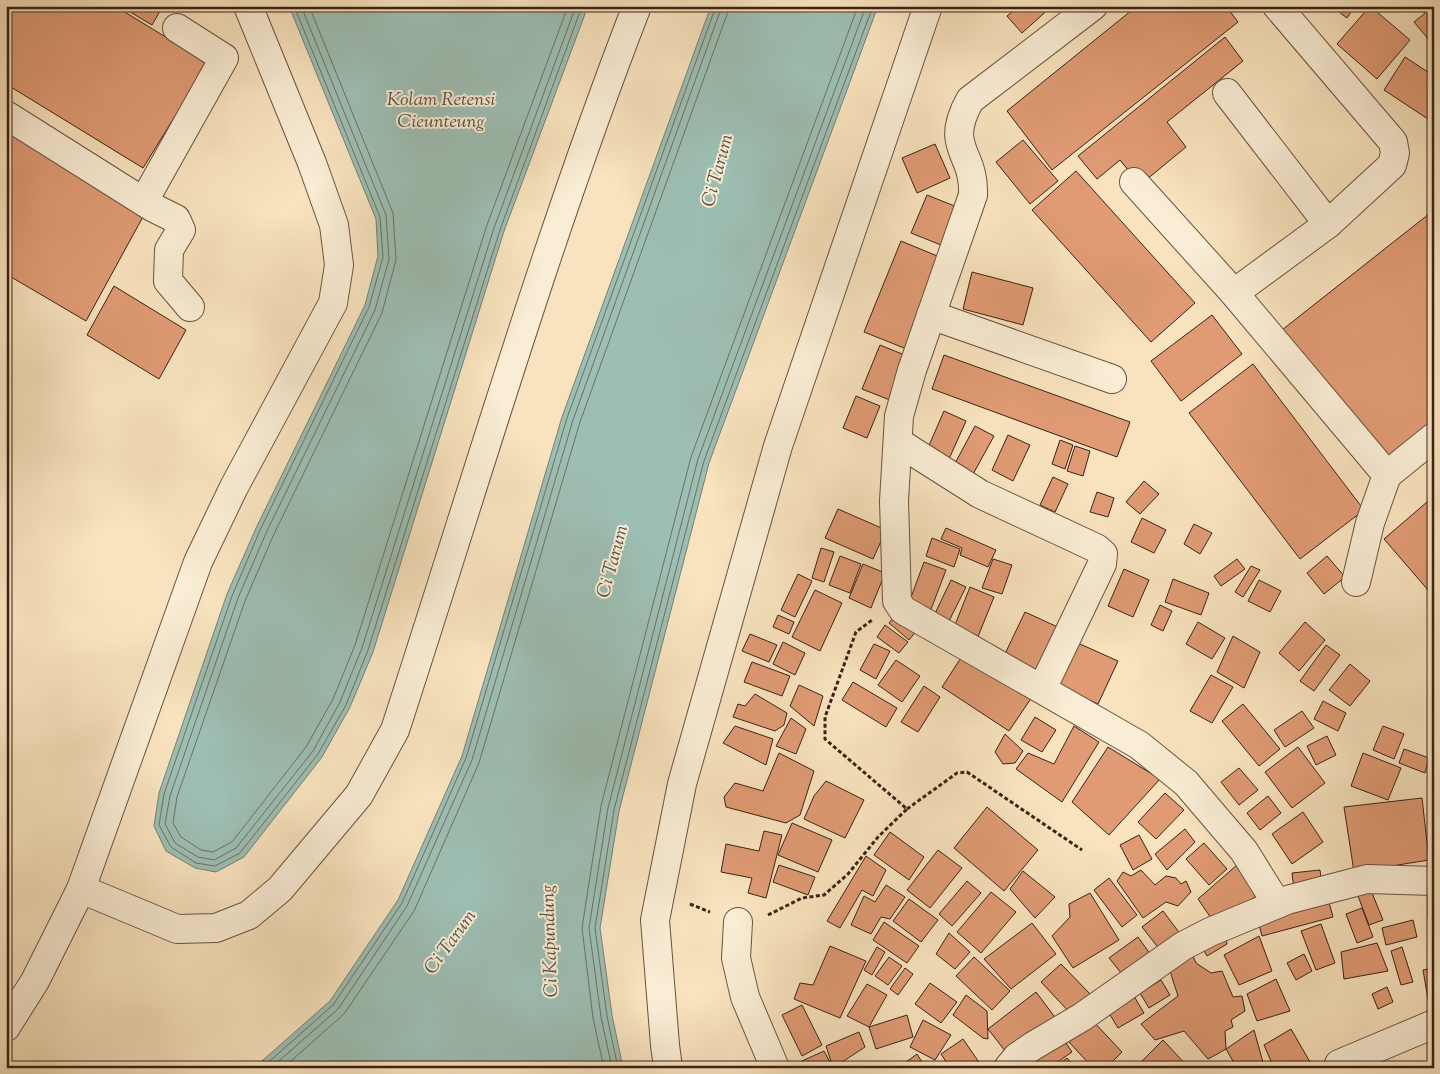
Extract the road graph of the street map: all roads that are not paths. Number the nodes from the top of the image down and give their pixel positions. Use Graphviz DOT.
graph roads {
  1 [pos="248,6"];
  2 [pos="637,6"];
  3 [pos="928,6"];
  4 [pos="1094,6"];
  5 [pos="1277,6"];
  6 [pos="177,28"];
  7 [pos="1227,93"];
  8 [pos="6,116"];
  9 [pos="1134,182"];
  10 [pos="144,202"];
  11 [pos="1328,224"];
  12 [pos="1234,293"];
  13 [pos="190,307"];
  14 [pos="931,315"];
  15 [pos="1112,379"];
  16 [pos="1434,438"];
  17 [pos="898,442"];
  18 [pos="1387,475"];
  19 [pos="1356,582"];
  20 [pos="1042,689"];
  21 [pos="1434,882"];
  22 [pos="81,889"];
  23 [pos="1277,904"];
  24 [pos="738,922"];
  25 [pos="1434,1024"];
  26 [pos="6,1027"];
  27 [pos="1340,1067"];
  28 [pos="668,1068"];
  29 [pos="775,1068"];
  30 [pos="1008,1068"];
  1 -- 22 [label="street"];
  2 -- 22 [label="street"];
  3 -- 28 [label="street"];
  4 -- 14 [label="street"];
  5 -- 11 [label="street"];
  6 -- 10 [label="street"];
  7 -- 11 [label="street"];
  8 -- 10 [label="street"];
  9 -- 12 [label="street"];
  10 -- 13 [label="street"];
  11 -- 12 [label="street"];
  12 -- 18 [label="street"];
  14 -- 15 [label="street"];
  14 -- 17 [label="street"];
  16 -- 18 [label="street"];
  17 -- 20 [label="street"];
  17 -- 20 [label="street"];
  18 -- 19 [label="street"];
  20 -- 23 [label="street"];
  21 -- 23 [label="street"];
  22 -- 26 [label="street"];
  23 -- 30 [label="street"];
  24 -- 29 [label="street"];
  25 -- 27 [label="street"];
}
